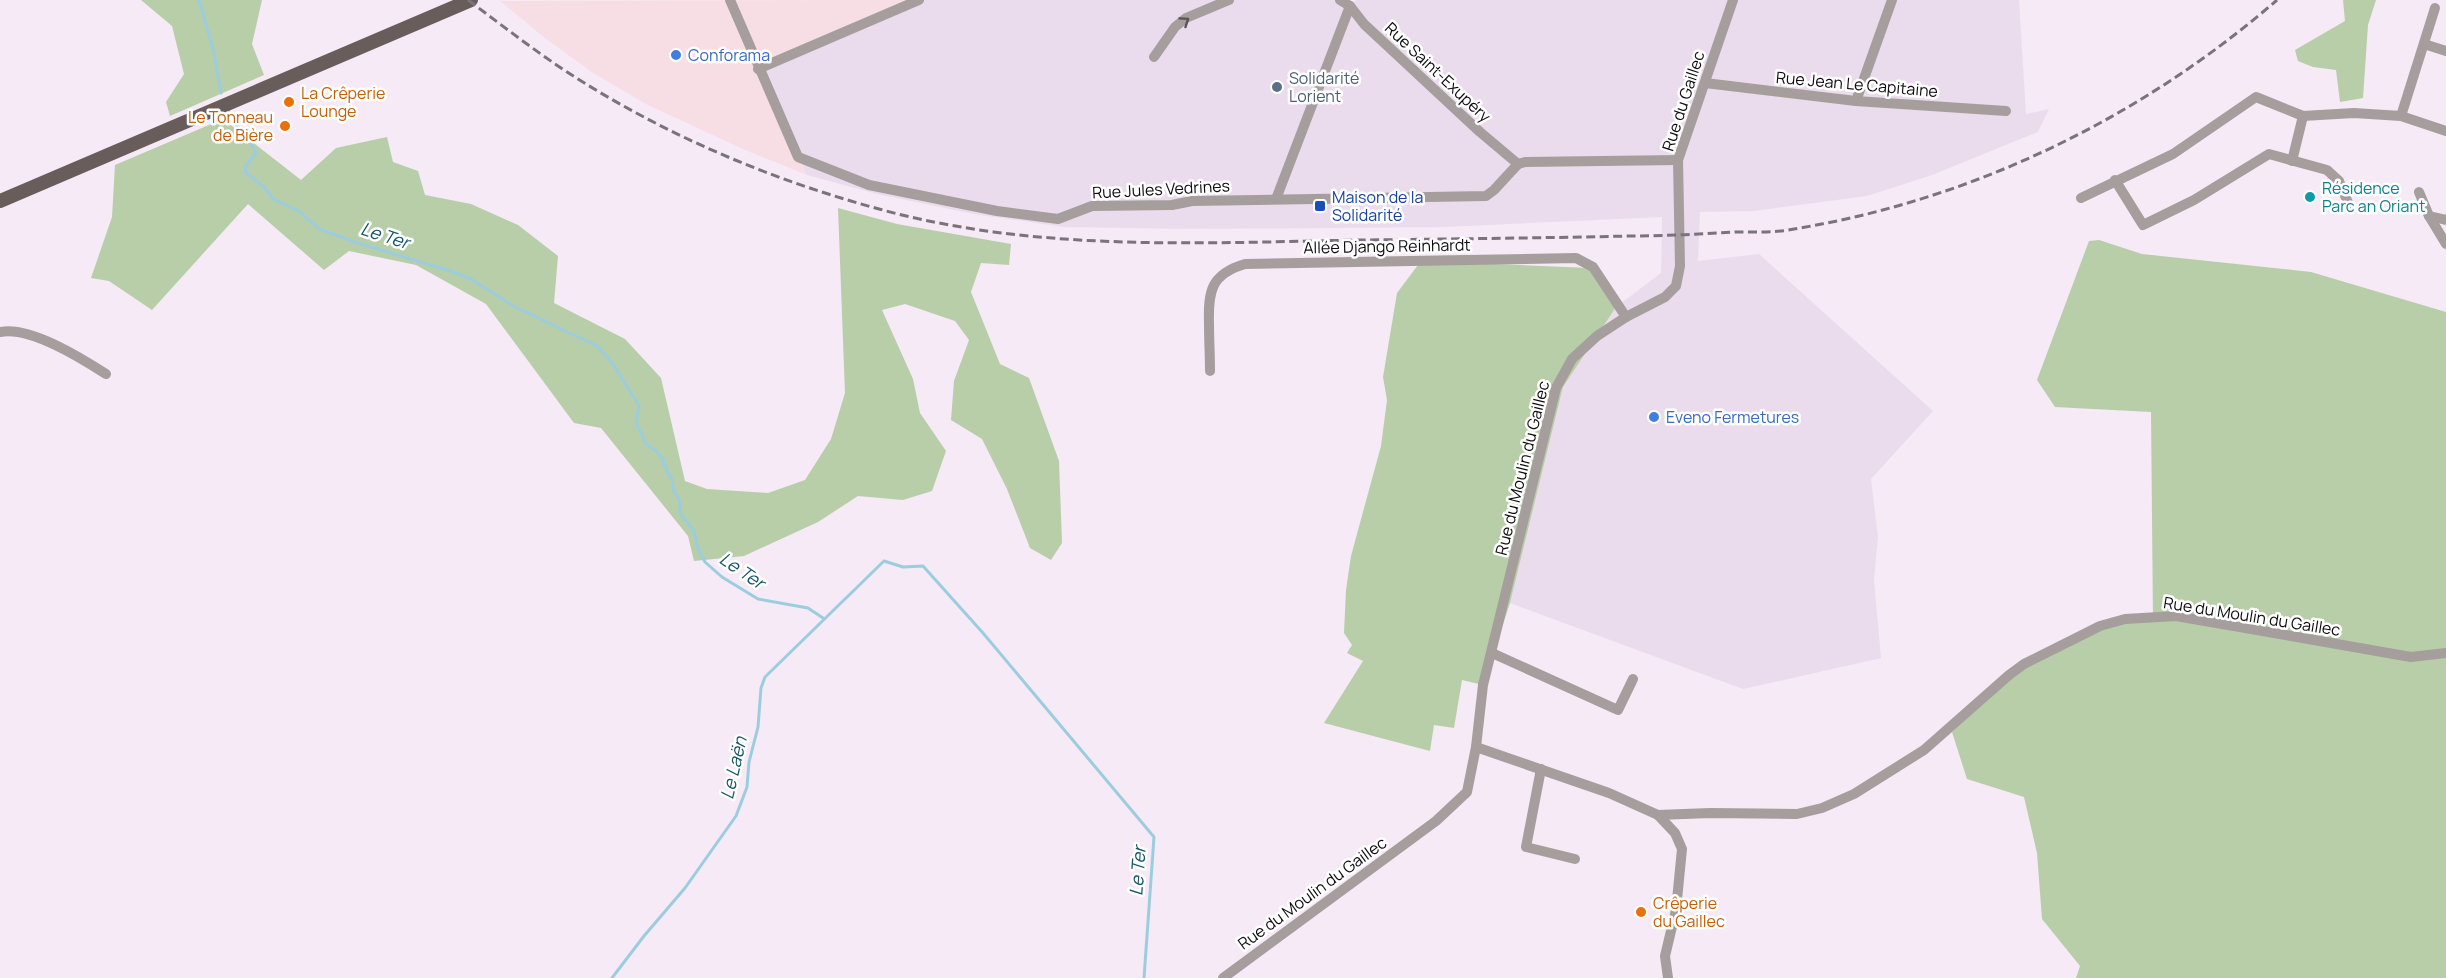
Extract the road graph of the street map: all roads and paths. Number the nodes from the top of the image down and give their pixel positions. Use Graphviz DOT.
graph roads {
  1 [pos="470,0"];
  2 [pos="730,0"];
  3 [pos="919,0"];
  4 [pos="1229,0"];
  5 [pos="1340,0"];
  6 [pos="1733,0"];
  7 [pos="1892,0"];
  8 [pos="1353,3"];
  9 [pos="2436,8"];
  10 [pos="2424,44"];
  11 [pos="2446,51"];
  12 [pos="1154,57"];
  13 [pos="758,69"];
  14 [pos="1705,83"];
  15 [pos="1856,101"];
  16 [pos="2007,111"];
  17 [pos="2303,116"];
  18 [pos="2402,116"];
  19 [pos="2446,130"];
  20 [pos="1678,160"];
  21 [pos="2292,161"];
  22 [pos="1518,164"];
  23 [pos="2119,179"];
  24 [pos="2419,192"];
  25 [pos="2081,198"];
  26 [pos="1276,199"];
  27 [pos="0,201"];
  28 [pos="2349,205"];
  29 [pos="2429,216"];
  30 [pos="2446,220"];
  31 [pos="2446,244"];
  32 [pos="1680,250"];
  33 [pos="1626,317"];
  34 [pos="0,332"];
  35 [pos="1210,371"];
  36 [pos="106,374"];
  37 [pos="1492,653"];
  38 [pos="2446,653"];
  39 [pos="1633,679"];
  40 [pos="1476,747"];
  41 [pos="1541,769"];
  42 [pos="1658,815"];
  43 [pos="1575,859"];
  44 [pos="1223,978"];
  45 [pos="1668,978"];
  1 -- 27 [label="main road"];
  2 -- 13 [label="street"];
  3 -- 13 [label="street"];
  12 -- 4 [label="street, one-way"];
  5 -- 8 [label="street, Rue Saint-Exupéry"];
  6 -- 14 [label="street, Rue du Gaillec"];
  7 -- 15 [label="street"];
  8 -- 22 [label="street, Rue Saint-Exupéry"];
  8 -- 26 [label="street"];
  9 -- 10 [label="street"];
  10 -- 11 [label="street"];
  10 -- 18 [label="street"];
  13 -- 26 [label="street, Rue Jules Vedrines"];
  14 -- 15 [label="street, Rue Jean Le Capitaine"];
  14 -- 20 [label="street, Rue du Gaillec"];
  15 -- 16 [label="street, Rue Jean Le Capitaine"];
  17 -- 18 [label="street"];
  17 -- 21 [label="street"];
  17 -- 23 [label="street"];
  18 -- 19 [label="street"];
  20 -- 22 [label="street"];
  20 -- 32 [label="street, Rue du Gaillec"];
  21 -- 23 [label="street"];
  21 -- 28 [label="street"];
  22 -- 26 [label="street, Rue Jules Vedrines"];
  23 -- 25 [label="street"];
  24 -- 29 [label="street"];
  29 -- 30 [label="street"];
  29 -- 31 [label="street"];
  32 -- 33 [label="street, Rue du Moulin du Gaillec"];
  33 -- 35 [label="street, Allée Django Reinhardt"];
  33 -- 37 [label="street, Rue du Moulin du Gaillec"];
  34 -- 36 [label="street"];
  37 -- 39 [label="street"];
  37 -- 40 [label="street, Rue du Moulin du Gaillec"];
  38 -- 42 [label="street, Rue du Moulin du Gaillec"];
  40 -- 41 [label="street, Rue du Moulin du Gaillec"];
  40 -- 44 [label="street, Rue du Moulin du Gaillec"];
  41 -- 42 [label="street, Rue du Moulin du Gaillec"];
  41 -- 43 [label="street"];
  42 -- 45 [label="street"];
}
